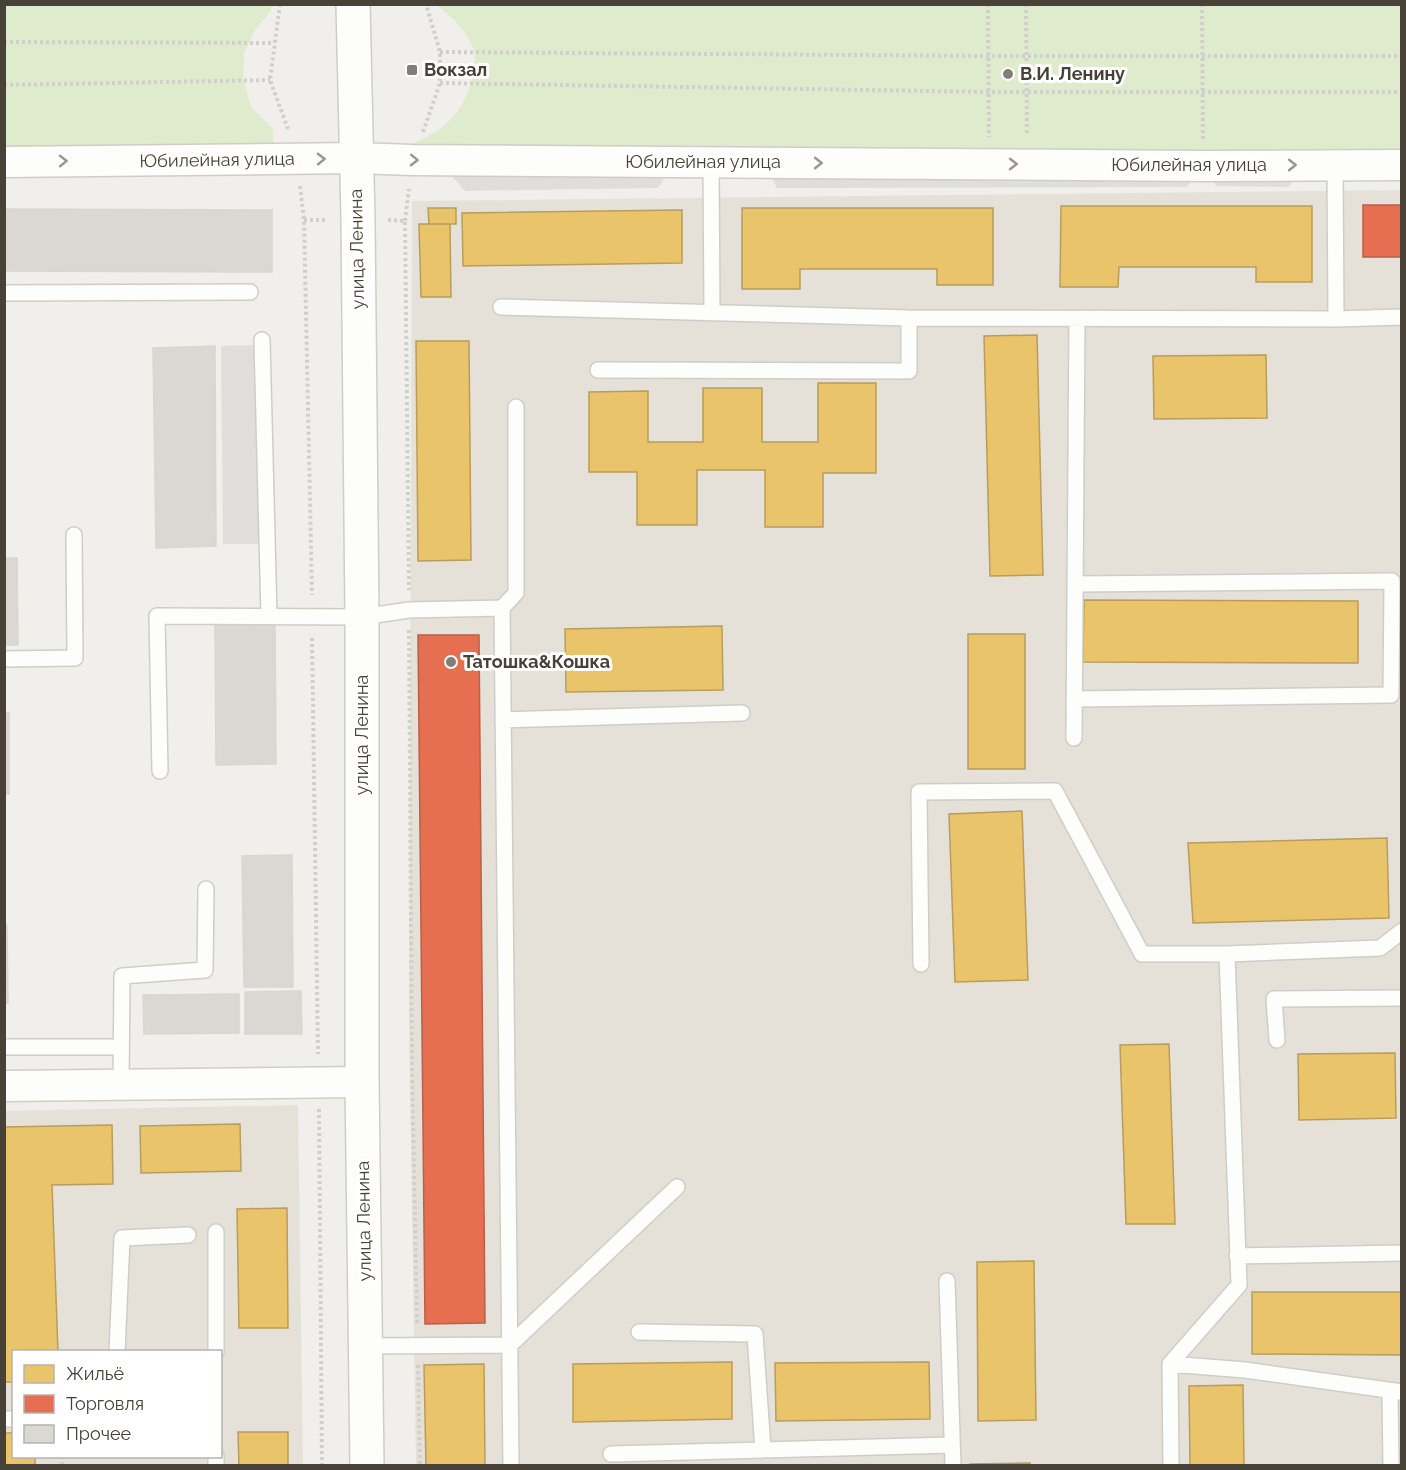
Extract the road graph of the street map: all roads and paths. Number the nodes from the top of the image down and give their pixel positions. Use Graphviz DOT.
graph roads {
  1 [pos="280,4"];
  2 [pos="353,4"];
  3 [pos="426,4"];
  4 [pos="988,4"];
  5 [pos="1026,4"];
  6 [pos="1202,4"];
  7 [pos="4,42"];
  8 [pos="274,43"];
  9 [pos="440,52"];
  10 [pos="1026,55"];
  11 [pos="988,56"];
  12 [pos="1202,56"];
  13 [pos="1401,56"];
  14 [pos="270,80"];
  15 [pos="440,83"];
  16 [pos="4,85"];
  17 [pos="1027,91"];
  18 [pos="989,92"];
  19 [pos="1202,92"];
  20 [pos="1401,92"];
  21 [pos="989,138"];
  22 [pos="1027,138"];
  23 [pos="355,158"];
  24 [pos="298,159"];
  25 [pos="412,160"];
  26 [pos="4,162"];
  27 [pos="711,162"];
  28 [pos="1335,165"];
  29 [pos="1401,165"];
  30 [pos="1204,166"];
  31 [pos="358,219"];
  32 [pos="304,220"];
  33 [pos="405,221"];
  34 [pos="250,291"];
  35 [pos="4,293"];
  36 [pos="501,307"];
  37 [pos="712,313"];
  38 [pos="1401,317"];
  39 [pos="909,318"];
  40 [pos="1077,319"];
  41 [pos="1336,319"];
  42 [pos="262,340"];
  43 [pos="598,370"];
  44 [pos="516,407"];
  45 [pos="74,535"];
  46 [pos="1075,584"];
  47 [pos="502,608"];
  48 [pos="409,610"];
  49 [pos="269,616"];
  50 [pos="312,616"];
  51 [pos="362,617"];
  52 [pos="4,659"];
  53 [pos="1074,699"];
  54 [pos="742,713"];
  55 [pos="503,720"];
  56 [pos="1074,738"];
  57 [pos="160,771"];
  58 [pos="206,889"];
  59 [pos="1401,931"];
  60 [pos="1227,954"];
  61 [pos="921,964"];
  62 [pos="1401,998"];
  63 [pos="1277,1040"];
  64 [pos="4,1047"];
  65 [pos="121,1047"];
  66 [pos="362,1082"];
  67 [pos="318,1083"];
  68 [pos="120,1085"];
  69 [pos="4,1086"];
  70 [pos="677,1187"];
  71 [pos="216,1232"];
  72 [pos="188,1235"];
  73 [pos="1401,1253"];
  74 [pos="1238,1256"];
  75 [pos="947,1281"];
  76 [pos="639,1332"];
  77 [pos="510,1345"];
  78 [pos="367,1346"];
  79 [pos="418,1346"];
  80 [pos="117,1350"];
  81 [pos="216,1350"];
  82 [pos="1170,1364"];
  83 [pos="1396,1392"];
  84 [pos="952,1445"];
  85 [pos="763,1450"];
  86 [pos="610,1454"];
  87 [pos="705,1459"];
  88 [pos="322,1466"];
  89 [pos="368,1466"];
  90 [pos="420,1466"];
  91 [pos="511,1466"];
  92 [pos="953,1466"];
  93 [pos="1171,1466"];
  94 [pos="1391,1466"];
  1 -- 8 [label="path"];
  2 -- 23 [label="street, улица Ленина"];
  3 -- 9 [label="path"];
  4 -- 11 [label="path"];
  5 -- 10 [label="path"];
  6 -- 12 [label="path"];
  7 -- 8 [label="path"];
  8 -- 14 [label="path"];
  9 -- 11 [label="path"];
  9 -- 15 [label="path"];
  10 -- 11 [label="path"];
  10 -- 12 [label="path"];
  10 -- 17 [label="path"];
  11 -- 18 [label="path"];
  12 -- 13 [label="path"];
  12 -- 19 [label="path"];
  14 -- 16 [label="path"];
  14 -- 24 [label="path"];
  15 -- 18 [label="path"];
  15 -- 25 [label="path"];
  17 -- 18 [label="path"];
  17 -- 19 [label="path"];
  17 -- 22 [label="path"];
  18 -- 21 [label="path"];
  19 -- 20 [label="path"];
  19 -- 30 [label="path"];
  24 -- 23 [label="street, Юбилейная улица, one-way"];
  23 -- 25 [label="street, Юбилейная улица"];
  23 -- 31 [label="street, улица Ленина"];
  26 -- 24 [label="street, Юбилейная улица, one-way"];
  24 -- 32 [label="path"];
  25 -- 27 [label="street, Юбилейная улица, one-way"];
  25 -- 33 [label="path"];
  27 -- 30 [label="street, Юбилейная улица, one-way"];
  27 -- 37 [label="lane"];
  28 -- 29 [label="street, Юбилейная улица"];
  30 -- 28 [label="street, Юбилейная улица, one-way"];
  28 -- 41 [label="lane"];
  31 -- 32 [label="path"];
  31 -- 33 [label="path"];
  31 -- 51 [label="street, улица Ленина"];
  32 -- 50 [label="path"];
  33 -- 48 [label="path"];
  34 -- 35 [label="lane"];
  36 -- 37 [label="lane"];
  37 -- 39 [label="lane"];
  38 -- 41 [label="lane"];
  39 -- 40 [label="lane"];
  39 -- 43 [label="lane"];
  40 -- 41 [label="lane"];
  40 -- 46 [label="lane"];
  42 -- 49 [label="lane"];
  44 -- 47 [label="lane"];
  45 -- 52 [label="lane"];
  46 -- 53 [label="lane"];
  46 -- 53 [label="lane"];
  47 -- 48 [label="lane"];
  47 -- 55 [label="lane"];
  48 -- 51 [label="lane"];
  48 -- 79 [label="path"];
  49 -- 50 [label="lane"];
  49 -- 57 [label="lane"];
  50 -- 51 [label="lane"];
  50 -- 67 [label="path"];
  51 -- 66 [label="street, улица Ленина"];
  53 -- 56 [label="lane"];
  54 -- 55 [label="lane"];
  55 -- 77 [label="lane"];
  58 -- 65 [label="lane"];
  59 -- 60 [label="lane"];
  60 -- 61 [label="lane"];
  60 -- 74 [label="lane"];
  62 -- 63 [label="lane"];
  64 -- 65 [label="lane"];
  65 -- 68 [label="lane"];
  66 -- 67 [label="street"];
  66 -- 78 [label="street, улица Ленина"];
  67 -- 68 [label="street"];
  67 -- 88 [label="path"];
  68 -- 69 [label="street"];
  70 -- 77 [label="lane"];
  71 -- 81 [label="lane"];
  72 -- 80 [label="lane"];
  73 -- 74 [label="lane"];
  74 -- 82 [label="lane"];
  75 -- 84 [label="lane"];
  76 -- 85 [label="lane"];
  77 -- 79 [label="lane"];
  77 -- 91 [label="lane"];
  78 -- 79 [label="lane"];
  78 -- 89 [label="street, улица Ленина"];
  79 -- 90 [label="path"];
  82 -- 83 [label="lane"];
  82 -- 93 [label="lane"];
  83 -- 94 [label="lane"];
  84 -- 85 [label="lane"];
  84 -- 92 [label="lane"];
  85 -- 87 [label="lane"];
  86 -- 87 [label="lane"];
}
